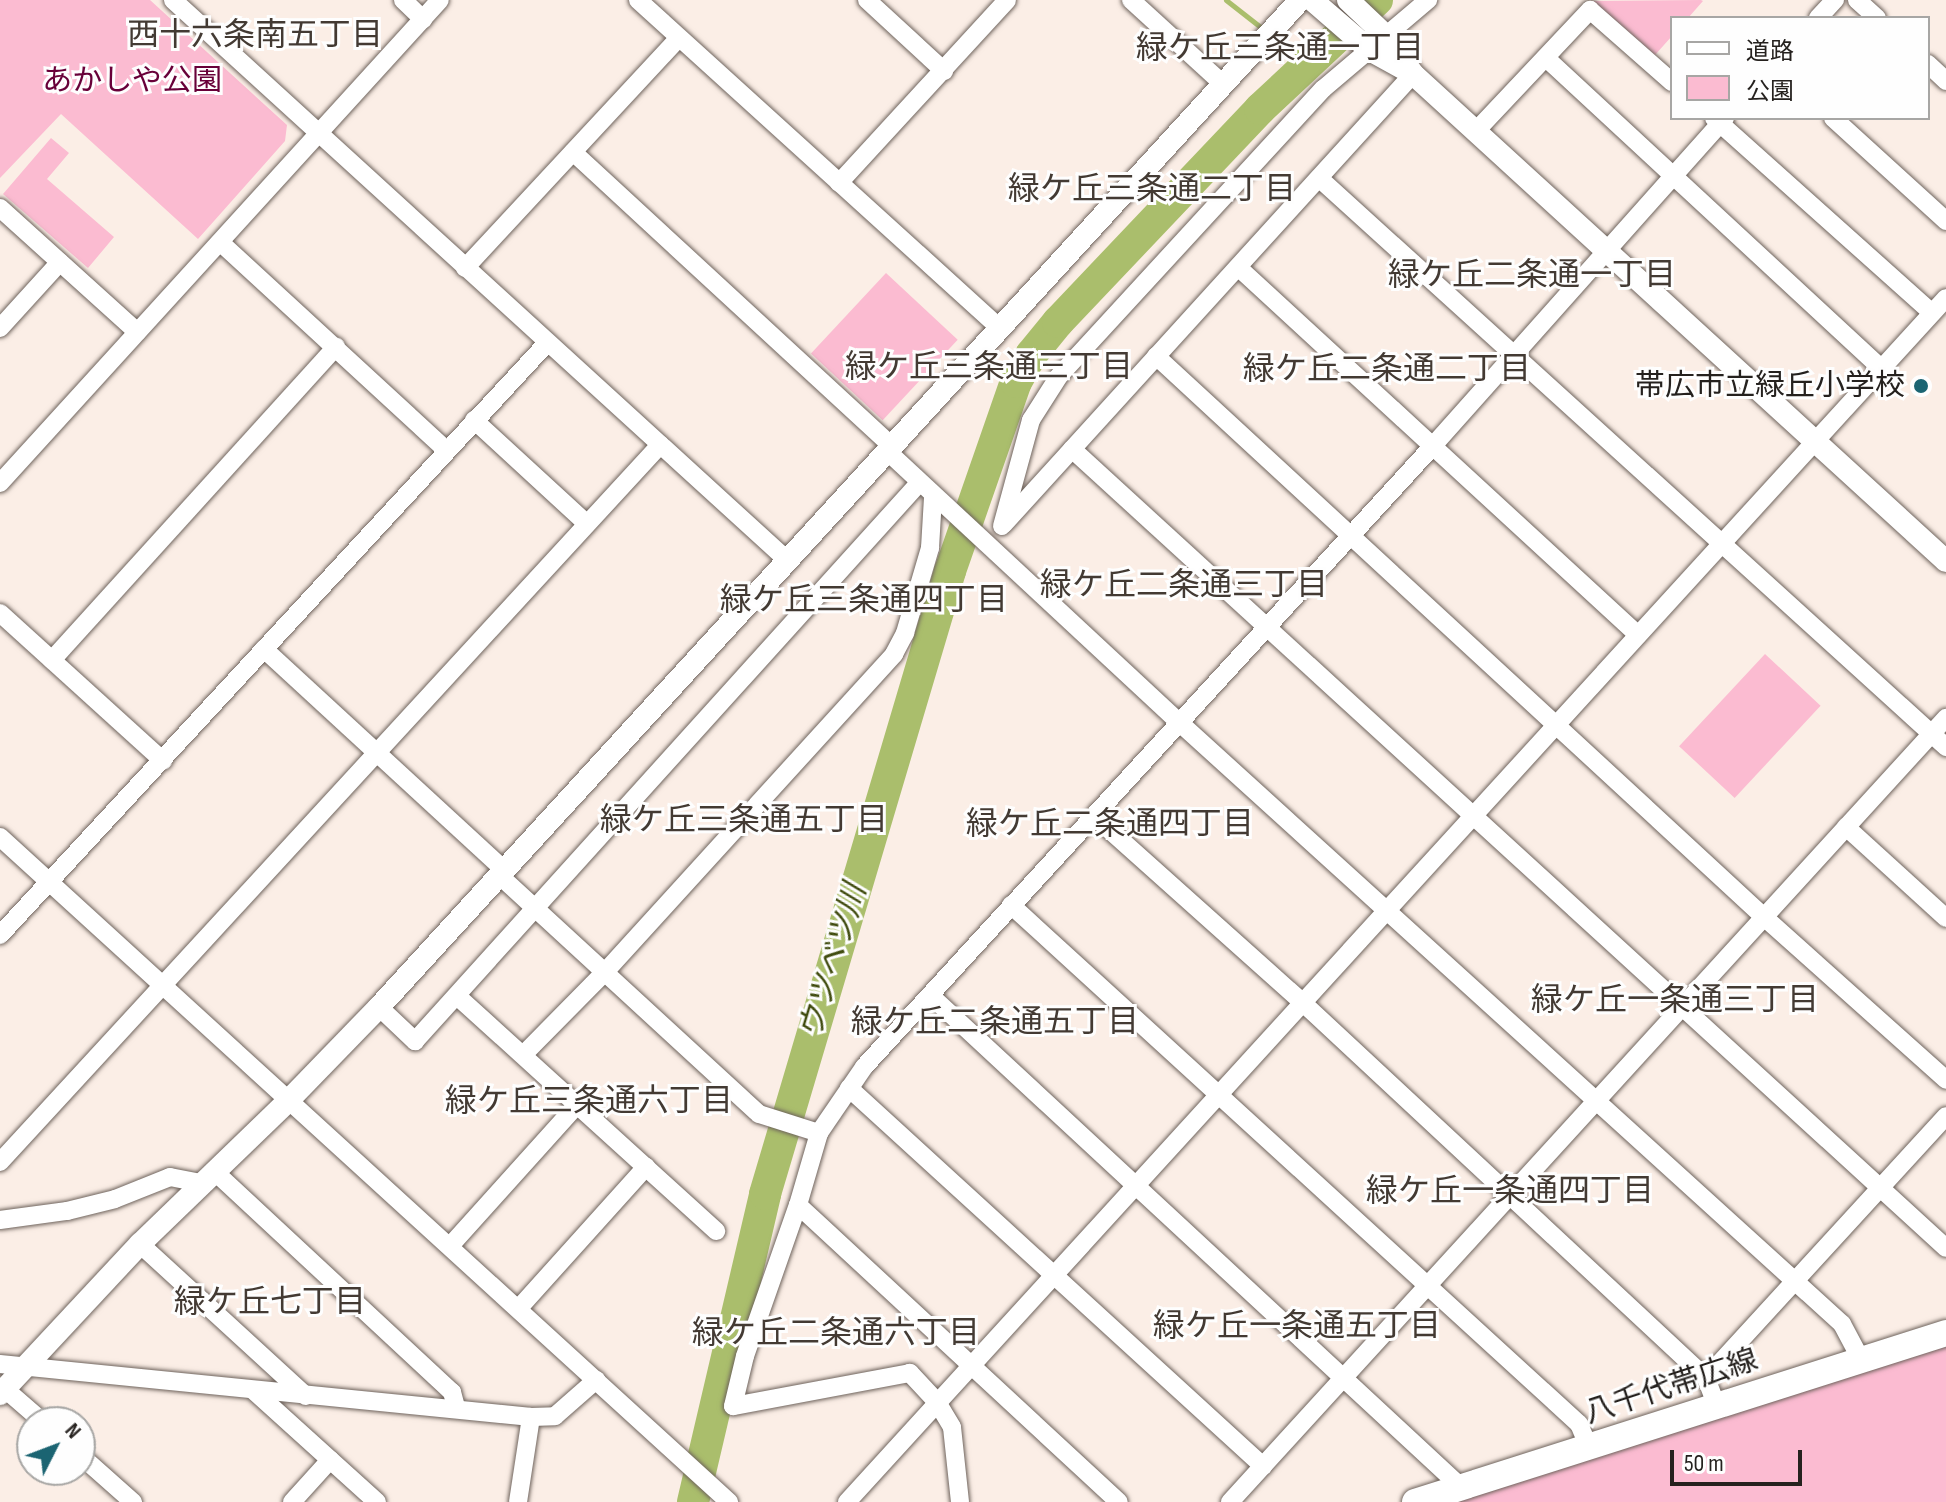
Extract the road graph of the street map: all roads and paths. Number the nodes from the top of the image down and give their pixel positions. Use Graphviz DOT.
graph roads {
  1 [pos="173,0"];
  2 [pos="403,0"];
  3 [pos="440,0"];
  4 [pos="638,0"];
  5 [pos="867,0"];
  6 [pos="1131,0"];
  7 [pos="1300,0"];
  8 [pos="1348,0"];
  9 [pos="1428,0"];
  10 [pos="1835,0"];
  11 [pos="1857,0"];
  12 [pos="1004,1"];
  13 [pos="1317,4"];
  14 [pos="1820,16"];
  15 [pos="1875,16"];
  16 [pos="423,19"];
  17 [pos="679,38"];
  18 [pos="1373,38"];
  19 [pos="1546,58"];
  20 [pos="944,71"];
  21 [pos="1413,74"];
  22 [pos="1670,80"];
  23 [pos="1223,84"];
  24 [pos="1720,120"];
  25 [pos="1835,120"];
  26 [pos="1475,132"];
  27 [pos="317,133"];
  28 [pos="573,152"];
  29 [pos="1319,178"];
  30 [pos="1672,178"];
  31 [pos="839,183"];
  32 [pos="0,208"];
  33 [pos="1946,221"];
  34 [pos="221,243"];
  35 [pos="1606,254"];
  36 [pos="60,262"];
  37 [pos="465,268"];
  38 [pos="1239,268"];
  39 [pos="1946,298"];
  40 [pos="1932,313"];
  41 [pos="0,328"];
  42 [pos="1000,328"];
  43 [pos="137,332"];
  44 [pos="547,343"];
  45 [pos="336,347"];
  46 [pos="1156,356"];
  47 [pos="1514,356"];
  48 [pos="1882,369"];
  49 [pos="474,420"];
  50 [pos="1814,442"];
  51 [pos="660,445"];
  52 [pos="888,448"];
  53 [pos="1431,448"];
  54 [pos="1072,449"];
  55 [pos="446,450"];
  56 [pos="0,483"];
  57 [pos="919,483"];
  58 [pos="940,503"];
  59 [pos="586,523"];
  60 [pos="1002,526"];
  61 [pos="1348,537"];
  62 [pos="985,543"];
  63 [pos="1721,544"];
  64 [pos="788,561"];
  65 [pos="1946,561"];
  66 [pos="0,613"];
  67 [pos="1266,628"];
  68 [pos="1638,635"];
  69 [pos="264,649"];
  70 [pos="52,660"];
  71 [pos="1946,718"];
  72 [pos="1180,723"];
  73 [pos="1555,724"];
  74 [pos="1931,734"];
  75 [pos="1946,747"];
  76 [pos="378,752"];
  77 [pos="163,761"];
  78 [pos="1094,816"];
  79 [pos="1473,818"];
  80 [pos="1846,827"];
  81 [pos="0,837"];
  82 [pos="502,873"];
  83 [pos="50,882"];
  84 [pos="1011,905"];
  85 [pos="535,908"];
  86 [pos="1387,910"];
  87 [pos="1764,917"];
  88 [pos="1946,918"];
  89 [pos="0,935"];
  90 [pos="605,972"];
  91 [pos="165,986"];
  92 [pos="930,995"];
  93 [pos="457,996"];
  94 [pos="1302,1002"];
  95 [pos="1683,1006"];
  96 [pos="379,1007"];
  97 [pos="524,1054"];
  98 [pos="1946,1080"];
  99 [pos="849,1088"];
  100 [pos="1219,1093"];
  101 [pos="288,1101"];
  102 [pos="1595,1102"];
  103 [pos="578,1104"];
  104 [pos="1946,1116"];
  105 [pos="814,1132"];
  106 [pos="0,1162"];
  107 [pos="646,1167"];
  108 [pos="208,1177"];
  109 [pos="1135,1184"];
  110 [pos="1881,1187"];
  111 [pos="1510,1195"];
  112 [pos="798,1205"];
  113 [pos="0,1220"];
  114 [pos="716,1231"];
  115 [pos="140,1244"];
  116 [pos="450,1246"];
  117 [pos="1946,1248"];
  118 [pos="1054,1273"];
  119 [pos="1795,1282"];
  120 [pos="1428,1285"];
  121 [pos="519,1308"];
  122 [pos="1946,1333"];
  123 [pos="1861,1359"];
  124 [pos="0,1364"];
  125 [pos="970,1366"];
  126 [pos="27,1367"];
  127 [pos="1345,1376"];
  128 [pos="1706,1378"];
  129 [pos="596,1380"];
  130 [pos="253,1390"];
  131 [pos="3,1392"];
  132 [pos="306,1396"];
  133 [pos="937,1402"];
  134 [pos="22,1406"];
  135 [pos="1717,1406"];
  136 [pos="456,1407"];
  137 [pos="531,1417"];
  138 [pos="1589,1447"];
  139 [pos="330,1460"];
  140 [pos="1263,1466"];
  141 [pos="96,1469"];
  142 [pos="1461,1487"];
  143 [pos="133,1502"];
  144 [pos="292,1502"];
  145 [pos="377,1502"];
  146 [pos="518,1502"];
  147 [pos="729,1502"];
  148 [pos="847,1502"];
  149 [pos="960,1502"];
  150 [pos="1119,1502"];
  151 [pos="1230,1502"];
  152 [pos="1415,1502"];
  1 -- 27 [label="street"];
  2 -- 16 [label="street"];
  3 -- 16 [label="street"];
  4 -- 17 [label="street"];
  5 -- 20 [label="street"];
  6 -- 23 [label="street"];
  7 -- 23 [label="street"];
  8 -- 18 [label="street"];
  9 -- 18 [label="street"];
  10 -- 14 [label="street"];
  11 -- 15 [label="street"];
  12 -- 20 [label="street"];
  13 -- 18 [label="street"];
  16 -- 27 [label="street"];
  17 -- 28 [label="street"];
  17 -- 31 [label="street"];
  18 -- 21 [label="street"];
  18 -- 60 [label="street"];
  19 -- 22 [label="street"];
  19 -- 26 [label="street"];
  19 -- 30 [label="street"];
  20 -- 31 [label="street"];
  21 -- 26 [label="street"];
  21 -- 29 [label="street"];
  23 -- 42 [label="street"];
  24 -- 30 [label="street"];
  24 -- 40 [label="street"];
  25 -- 33 [label="street"];
  26 -- 35 [label="street"];
  27 -- 34 [label="street"];
  27 -- 37 [label="street"];
  28 -- 37 [label="street"];
  28 -- 52 [label="street"];
  29 -- 38 [label="street"];
  29 -- 47 [label="street"];
  30 -- 35 [label="street"];
  30 -- 48 [label="street"];
  31 -- 42 [label="street"];
  32 -- 36 [label="street"];
  34 -- 43 [label="street"];
  34 -- 45 [label="street"];
  35 -- 47 [label="street"];
  35 -- 50 [label="street"];
  36 -- 41 [label="street"];
  36 -- 43 [label="street"];
  37 -- 44 [label="street"];
  38 -- 46 [label="street"];
  38 -- 53 [label="street"];
  39 -- 40 [label="street"];
  40 -- 48 [label="street"];
  42 -- 52 [label="street"];
  43 -- 56 [label="street"];
  44 -- 49 [label="street"];
  44 -- 51 [label="street"];
  45 -- 55 [label="street"];
  45 -- 70 [label="street"];
  46 -- 54 [label="street"];
  46 -- 61 [label="street"];
  47 -- 53 [label="street"];
  47 -- 63 [label="street"];
  48 -- 50 [label="street"];
  49 -- 55 [label="street"];
  49 -- 59 [label="street"];
  50 -- 63 [label="street"];
  50 -- 65 [label="street"];
  51 -- 59 [label="street"];
  51 -- 64 [label="street"];
  52 -- 57 [label="street"];
  52 -- 64 [label="street"];
  53 -- 61 [label="street"];
  53 -- 68 [label="street"];
  54 -- 60 [label="street"];
  54 -- 67 [label="street"];
  55 -- 69 [label="street"];
  57 -- 58 [label="street"];
  57 -- 85 [label="street"];
  58 -- 62 [label="street"];
  58 -- 90 [label="street"];
  59 -- 76 [label="street"];
  60 -- 62 [label="street"];
  61 -- 67 [label="street"];
  61 -- 73 [label="street"];
  62 -- 72 [label="street"];
  63 -- 68 [label="street"];
  63 -- 74 [label="street"];
  64 -- 82 [label="street"];
  66 -- 70 [label="street"];
  67 -- 72 [label="street"];
  67 -- 79 [label="street"];
  68 -- 73 [label="street"];
  69 -- 76 [label="street"];
  69 -- 77 [label="street"];
  70 -- 77 [label="street"];
  71 -- 74 [label="street"];
  72 -- 78 [label="street"];
  72 -- 86 [label="street"];
  73 -- 79 [label="street"];
  73 -- 87 [label="street"];
  74 -- 75 [label="street"];
  74 -- 80 [label="street"];
  76 -- 82 [label="street"];
  76 -- 91 [label="street"];
  77 -- 83 [label="street"];
  78 -- 84 [label="street"];
  78 -- 94 [label="street"];
  79 -- 86 [label="street"];
  79 -- 95 [label="street"];
  80 -- 87 [label="street"];
  80 -- 88 [label="street"];
  81 -- 83 [label="street"];
  82 -- 85 [label="street"];
  82 -- 96 [label="street"];
  83 -- 89 [label="street"];
  83 -- 91 [label="street"];
  84 -- 92 [label="street"];
  84 -- 100 [label="street"];
  85 -- 90 [label="street"];
  85 -- 93 [label="street"];
  86 -- 94 [label="street"];
  86 -- 102 [label="street"];
  87 -- 95 [label="street"];
  87 -- 98 [label="street"];
  90 -- 97 [label="street"];
  90 -- 105 [label="street"];
  91 -- 101 [label="street"];
  91 -- 106 [label="street"];
  92 -- 99 [label="street"];
  92 -- 109 [label="street"];
  93 -- 96 [label="street"];
  93 -- 97 [label="street"];
  94 -- 100 [label="street"];
  94 -- 111 [label="street"];
  95 -- 102 [label="street"];
  95 -- 110 [label="street"];
  96 -- 101 [label="street"];
  97 -- 103 [label="street"];
  99 -- 105 [label="street"];
  99 -- 118 [label="street"];
  100 -- 109 [label="street"];
  100 -- 120 [label="street"];
  101 -- 108 [label="street"];
  101 -- 116 [label="street"];
  102 -- 111 [label="street"];
  102 -- 119 [label="street"];
  103 -- 107 [label="street"];
  103 -- 116 [label="street"];
  104 -- 110 [label="street"];
  105 -- 112 [label="street"];
  107 -- 114 [label="street"];
  107 -- 121 [label="street"];
  108 -- 113 [label="street"];
  108 -- 115 [label="street"];
  108 -- 136 [label="street"];
  109 -- 118 [label="street"];
  109 -- 127 [label="street"];
  110 -- 117 [label="street"];
  110 -- 119 [label="street"];
  111 -- 120 [label="street"];
  111 -- 128 [label="street"];
  112 -- 125 [label="street"];
  112 -- 133 [label="street"];
  115 -- 126 [label="street"];
  115 -- 132 [label="street"];
  116 -- 121 [label="street"];
  118 -- 125 [label="street"];
  118 -- 140 [label="street"];
  119 -- 123 [label="street"];
  119 -- 128 [label="street"];
  120 -- 127 [label="street"];
  120 -- 138 [label="street"];
  121 -- 129 [label="street"];
  122 -- 123 [label="main road, 八千代帯広線"];
  123 -- 135 [label="main road, 八千代帯広線"];
  124 -- 126 [label="street"];
  125 -- 133 [label="street"];
  125 -- 150 [label="street"];
  126 -- 130 [label="street"];
  126 -- 131 [label="street"];
  127 -- 140 [label="street"];
  127 -- 142 [label="street"];
  128 -- 135 [label="street"];
  129 -- 137 [label="street"];
  129 -- 147 [label="street"];
  130 -- 132 [label="street"];
  130 -- 139 [label="street"];
  131 -- 134 [label="street"];
  132 -- 136 [label="street"];
  133 -- 148 [label="street"];
  133 -- 149 [label="street"];
  135 -- 138 [label="main road, 八千代帯広線"];
  136 -- 137 [label="street"];
  137 -- 146 [label="street"];
  138 -- 142 [label="main road, 八千代帯広線"];
  139 -- 144 [label="street"];
  139 -- 145 [label="street"];
  140 -- 151 [label="street"];
  141 -- 143 [label="street"];
  142 -- 152 [label="main road, 八千代帯広線"];
}
